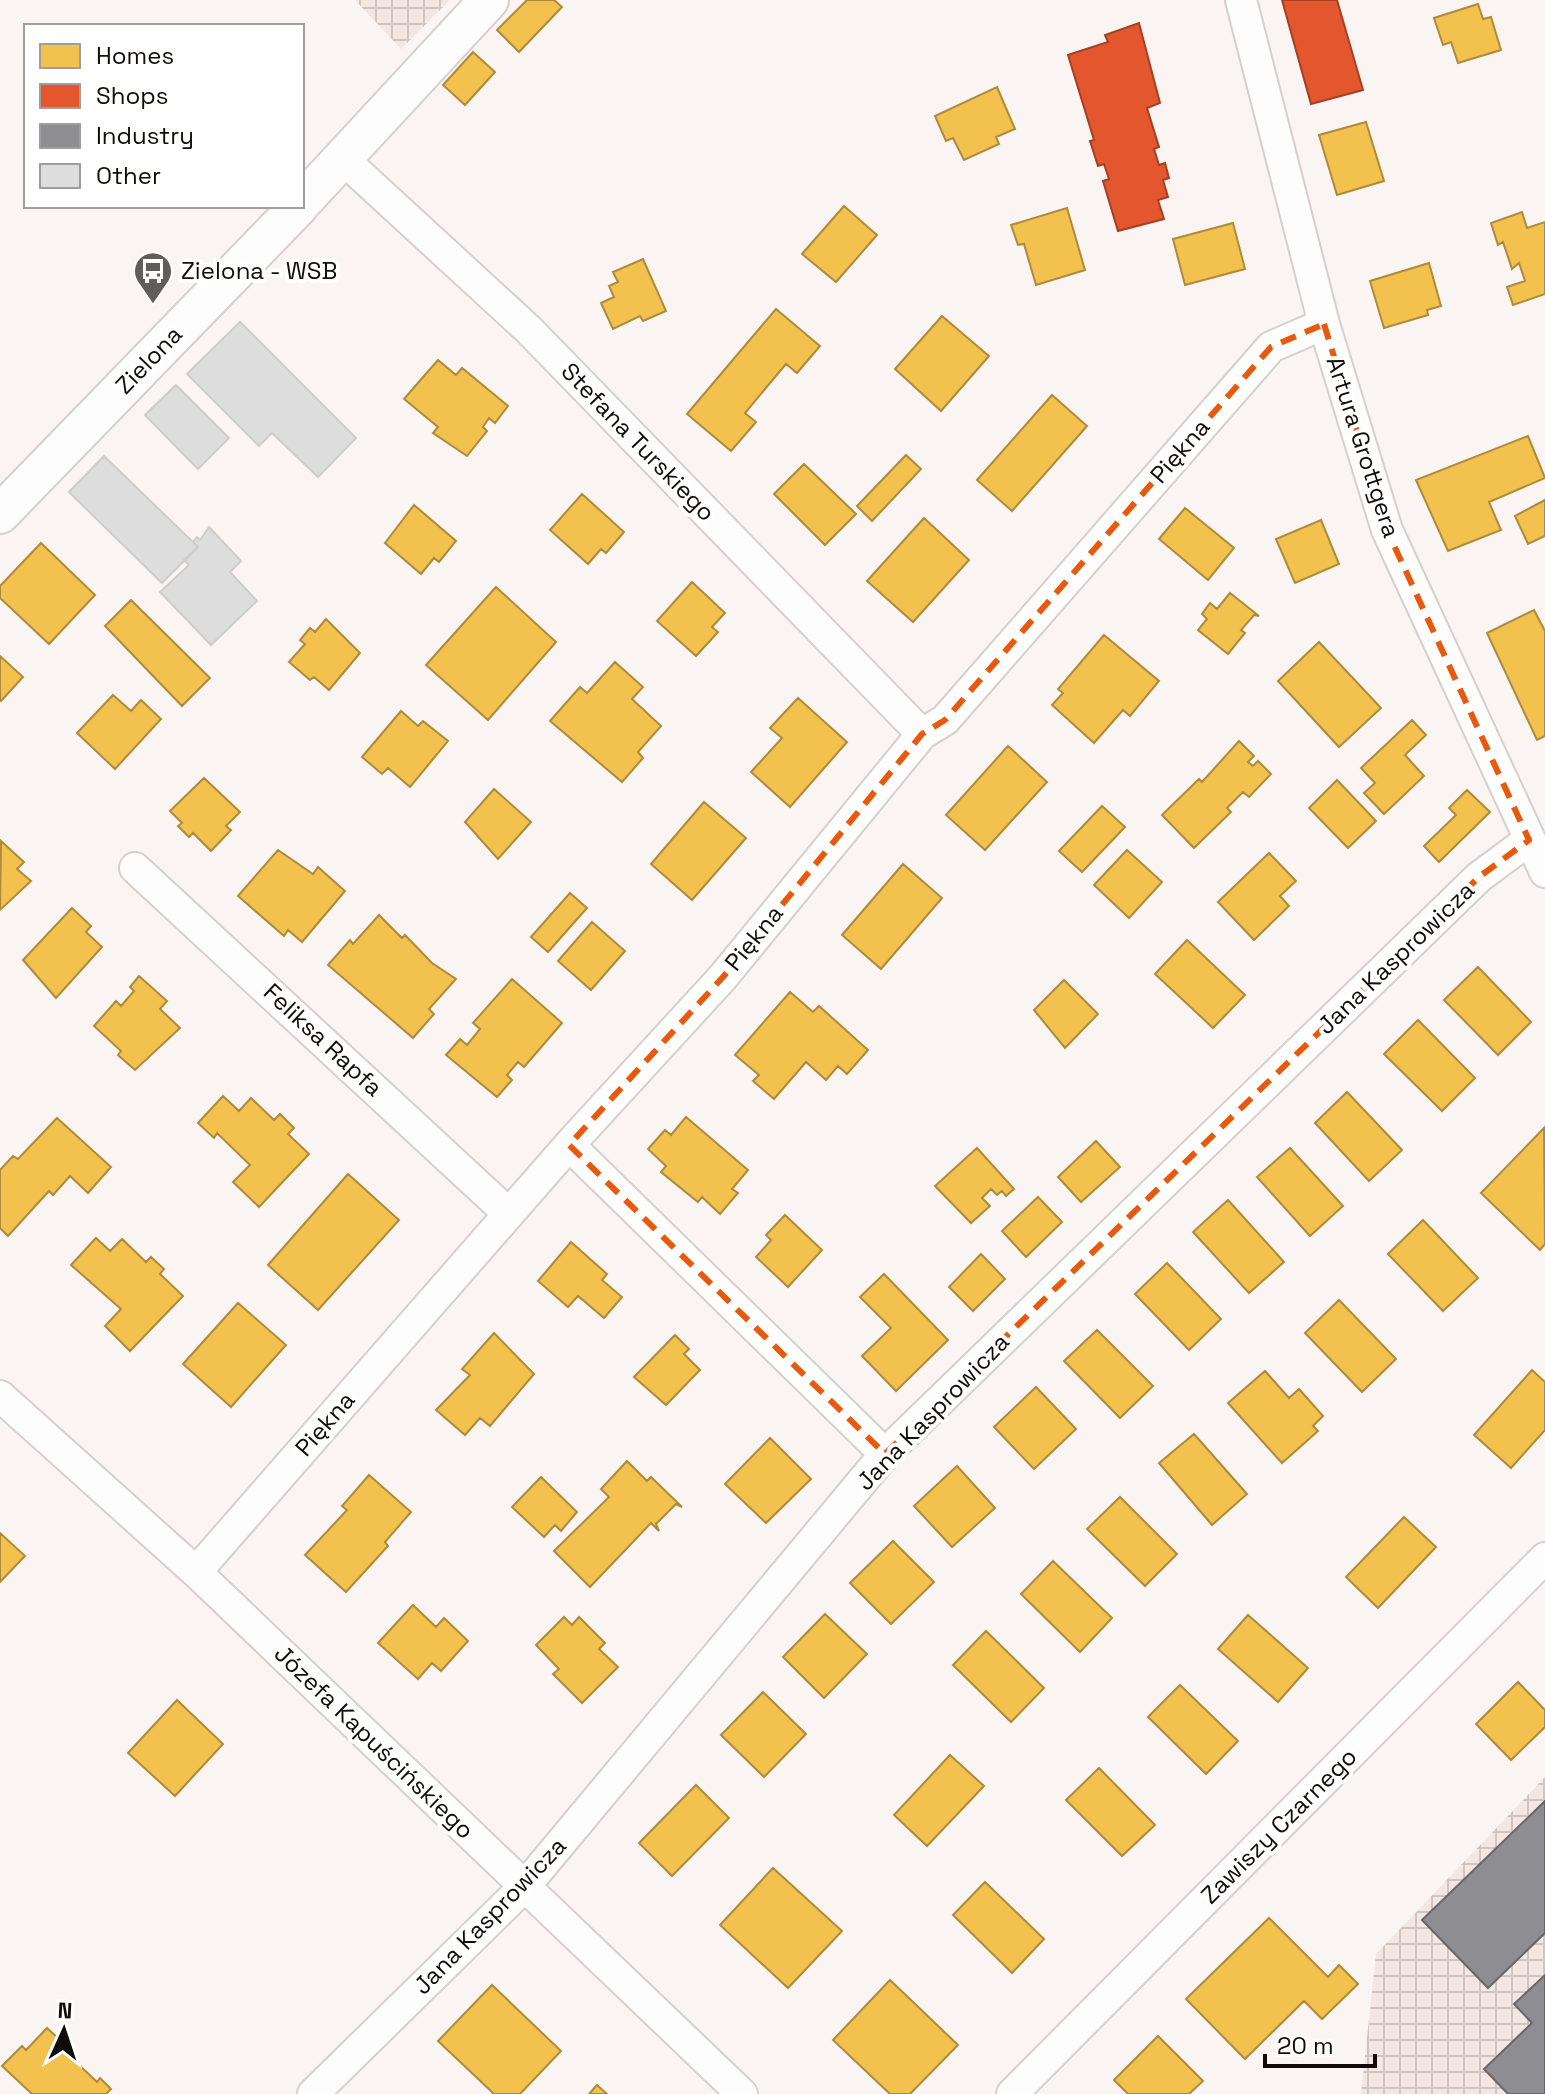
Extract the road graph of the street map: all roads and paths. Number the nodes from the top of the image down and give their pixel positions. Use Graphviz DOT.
graph roads {
  1 [pos="489,0"];
  2 [pos="1241,0"];
  3 [pos="343,159"];
  4 [pos="304,200"];
  5 [pos="296,208"];
  6 [pos="1324,324"];
  7 [pos="0,514"];
  8 [pos="922,734"];
  9 [pos="1529,840"];
  10 [pos="135,868"];
  11 [pos="1545,872"];
  12 [pos="569,1145"];
  13 [pos="509,1214"];
  14 [pos="0,1396"];
  15 [pos="885,1454"];
  16 [pos="1545,1558"];
  17 [pos="196,1572"];
  18 [pos="525,1886"];
  19 [pos="313,2094"];
  20 [pos="742,2094"];
  21 [pos="1012,2094"];
  1 -- 3 [label="street, Zielona"];
  2 -- 6 [label="street, Artura Grottgera"];
  3 -- 4 [label="street, Zielona"];
  3 -- 8 [label="street, Stefana Turskiego"];
  5 -- 7 [label="street, Zielona"];
  6 -- 8 [label="street, Piękna"];
  6 -- 9 [label="street, Artura Grottgera"];
  8 -- 12 [label="street, Piękna"];
  9 -- 11 [label="street, Artura Grottgera"];
  9 -- 15 [label="street, Jana Kasprowicza"];
  10 -- 13 [label="street, Feliksa Rapfa"];
  12 -- 13 [label="street, Piękna"];
  12 -- 15 [label="street"];
  13 -- 17 [label="street, Piękna"];
  14 -- 17 [label="street, Józefa Kapuścińskiego"];
  15 -- 18 [label="street, Jana Kasprowicza"];
  16 -- 21 [label="street, Zawiszy Czarnego"];
  17 -- 18 [label="street, Józefa Kapuścińskiego"];
  18 -- 19 [label="street, Jana Kasprowicza"];
  18 -- 20 [label="street, Józefa Kapuścińskiego"];
}
